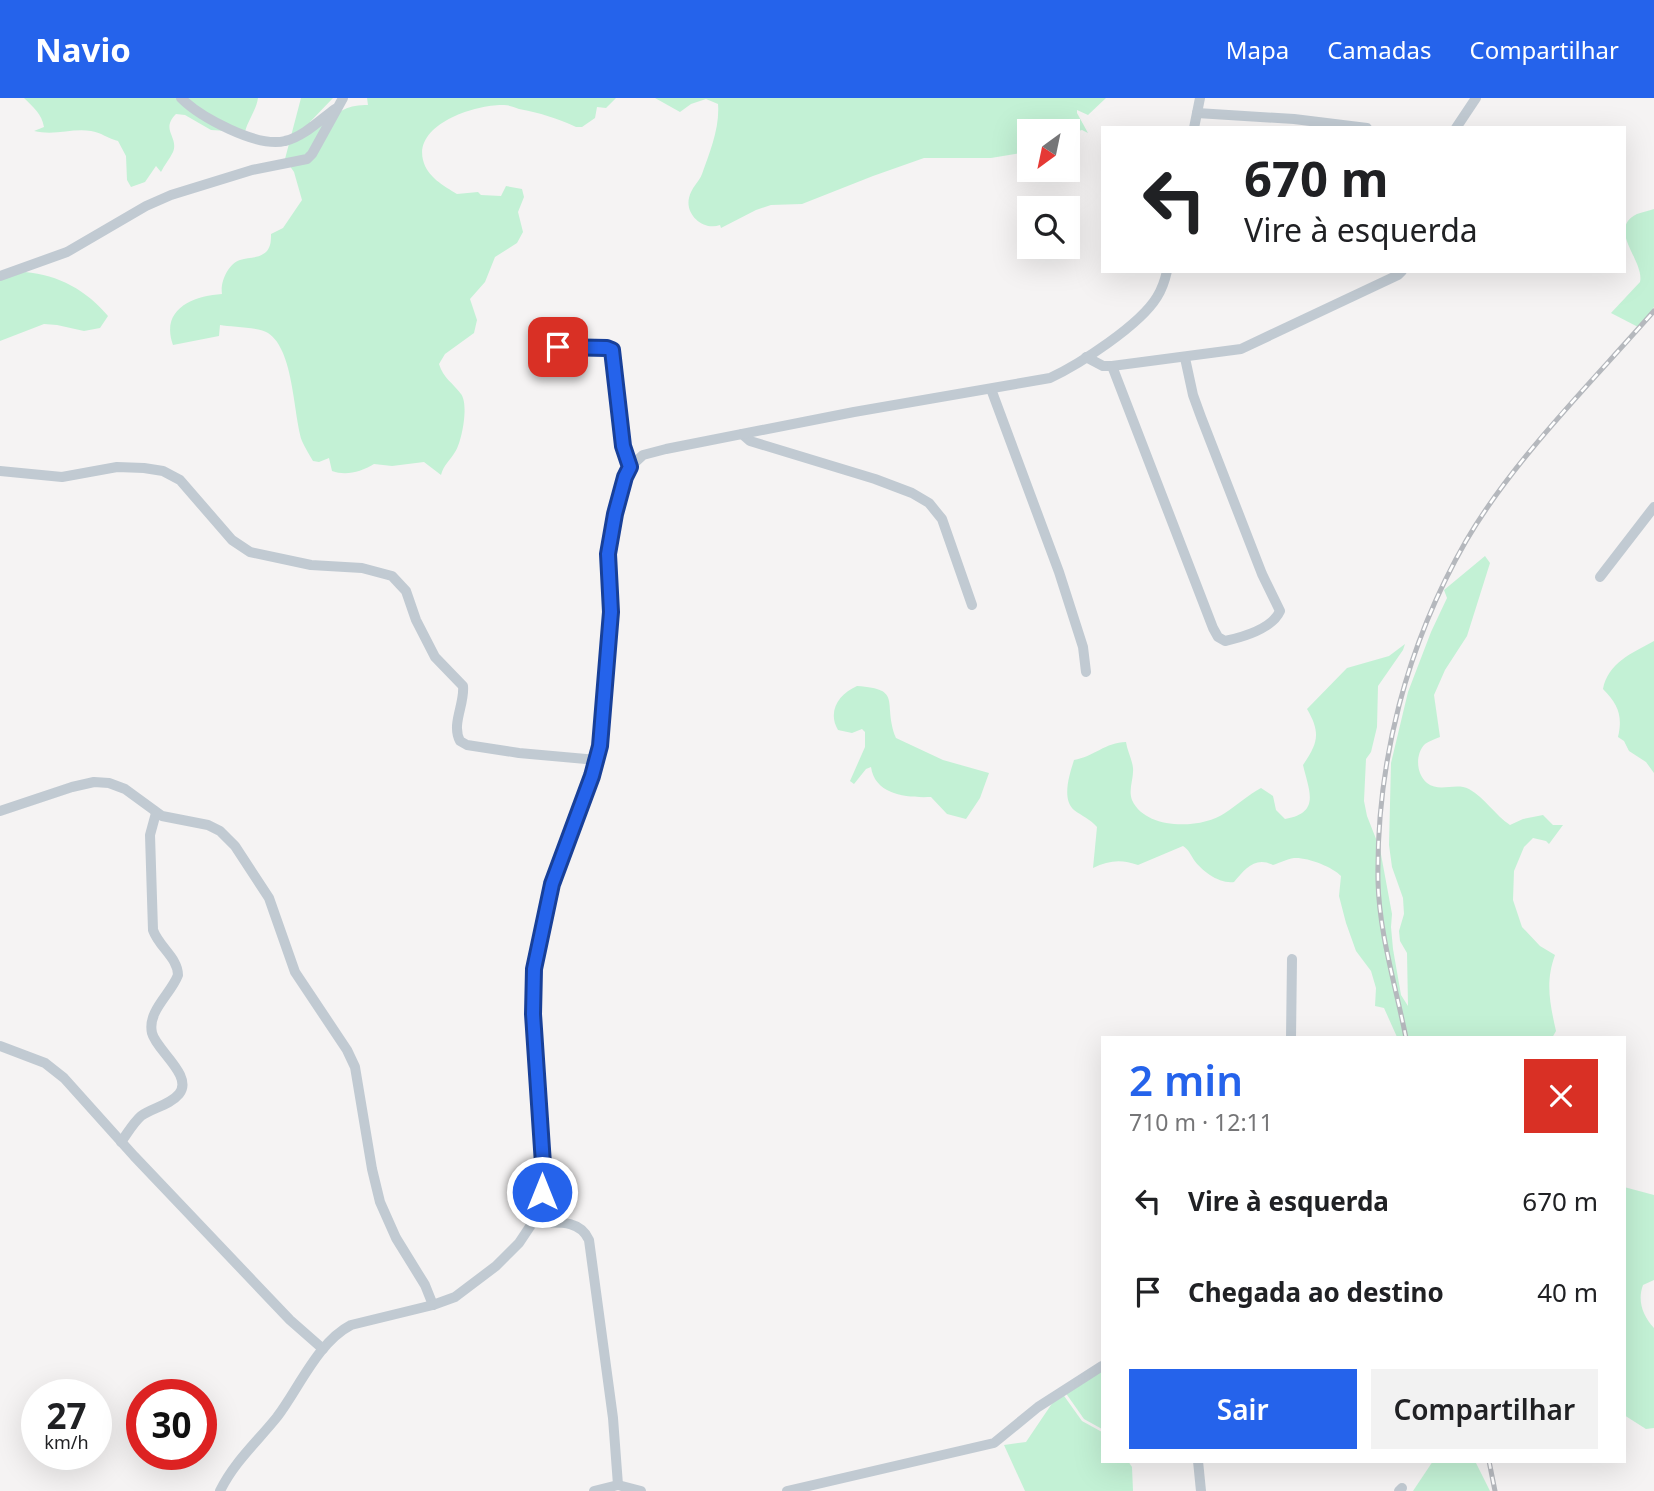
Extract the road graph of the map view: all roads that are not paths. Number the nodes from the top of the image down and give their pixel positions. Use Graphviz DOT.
graph roads {
  1 [pos="181,98"];
  2 [pos="1199,98"];
  3 [pos="1476,98"];
  4 [pos="341,102"];
  5 [pos="1197,113"];
  6 [pos="1194,126"];
  7 [pos="1351,126"];
  8 [pos="1457,126"];
  9 [pos="1166,273"];
  10 [pos="1400,273"];
  11 [pos="0,276"];
  12 [pos="533,347"];
  13 [pos="1086,357"];
  14 [pos="1185,358"];
  15 [pos="1112,366"];
  16 [pos="991,389"];
  17 [pos="742,434"];
  18 [pos="630,467"];
  19 [pos="0,471"];
  20 [pos="1654,507"];
  21 [pos="1600,577"];
  22 [pos="972,605"];
  23 [pos="1086,672"];
  24 [pos="597,760"];
  25 [pos="0,811"];
  26 [pos="156,813"];
  27 [pos="1292,959"];
  28 [pos="1291,1036"];
  29 [pos="0,1046"];
  30 [pos="121,1142"];
  31 [pos="534,1223"];
  32 [pos="433,1305"];
  33 [pos="323,1349"];
  34 [pos="1101,1367"];
  35 [pos="1198,1463"];
  36 [pos="618,1485"];
  37 [pos="220,1491"];
  38 [pos="594,1491"];
  39 [pos="640,1491"];
  40 [pos="788,1491"];
  41 [pos="1201,1491"];
  1 -- 4 [label="street"];
  2 -- 5 [label="street"];
  3 -- 8 [label="street"];
  4 -- 11 [label="street"];
  5 -- 6 [label="street"];
  5 -- 7 [label="street"];
  9 -- 13 [label="street"];
  10 -- 14 [label="street"];
  12 -- 18 [label="street"];
  13 -- 15 [label="street"];
  13 -- 16 [label="street"];
  14 -- 15 [label="street"];
  14 -- 15 [label="street"];
  16 -- 17 [label="street"];
  16 -- 23 [label="street"];
  17 -- 18 [label="street"];
  17 -- 22 [label="street"];
  18 -- 24 [label="street"];
  19 -- 24 [label="street"];
  20 -- 21 [label="street"];
  24 -- 31 [label="street"];
  25 -- 26 [label="street"];
  26 -- 30 [label="street"];
  26 -- 32 [label="street"];
  27 -- 28 [label="street"];
  29 -- 30 [label="street"];
  30 -- 33 [label="street"];
  31 -- 32 [label="street"];
  31 -- 36 [label="street"];
  32 -- 33 [label="street"];
  33 -- 37 [label="street"];
  34 -- 40 [label="street"];
  35 -- 41 [label="street"];
  36 -- 38 [label="street"];
  36 -- 39 [label="street"];
}
